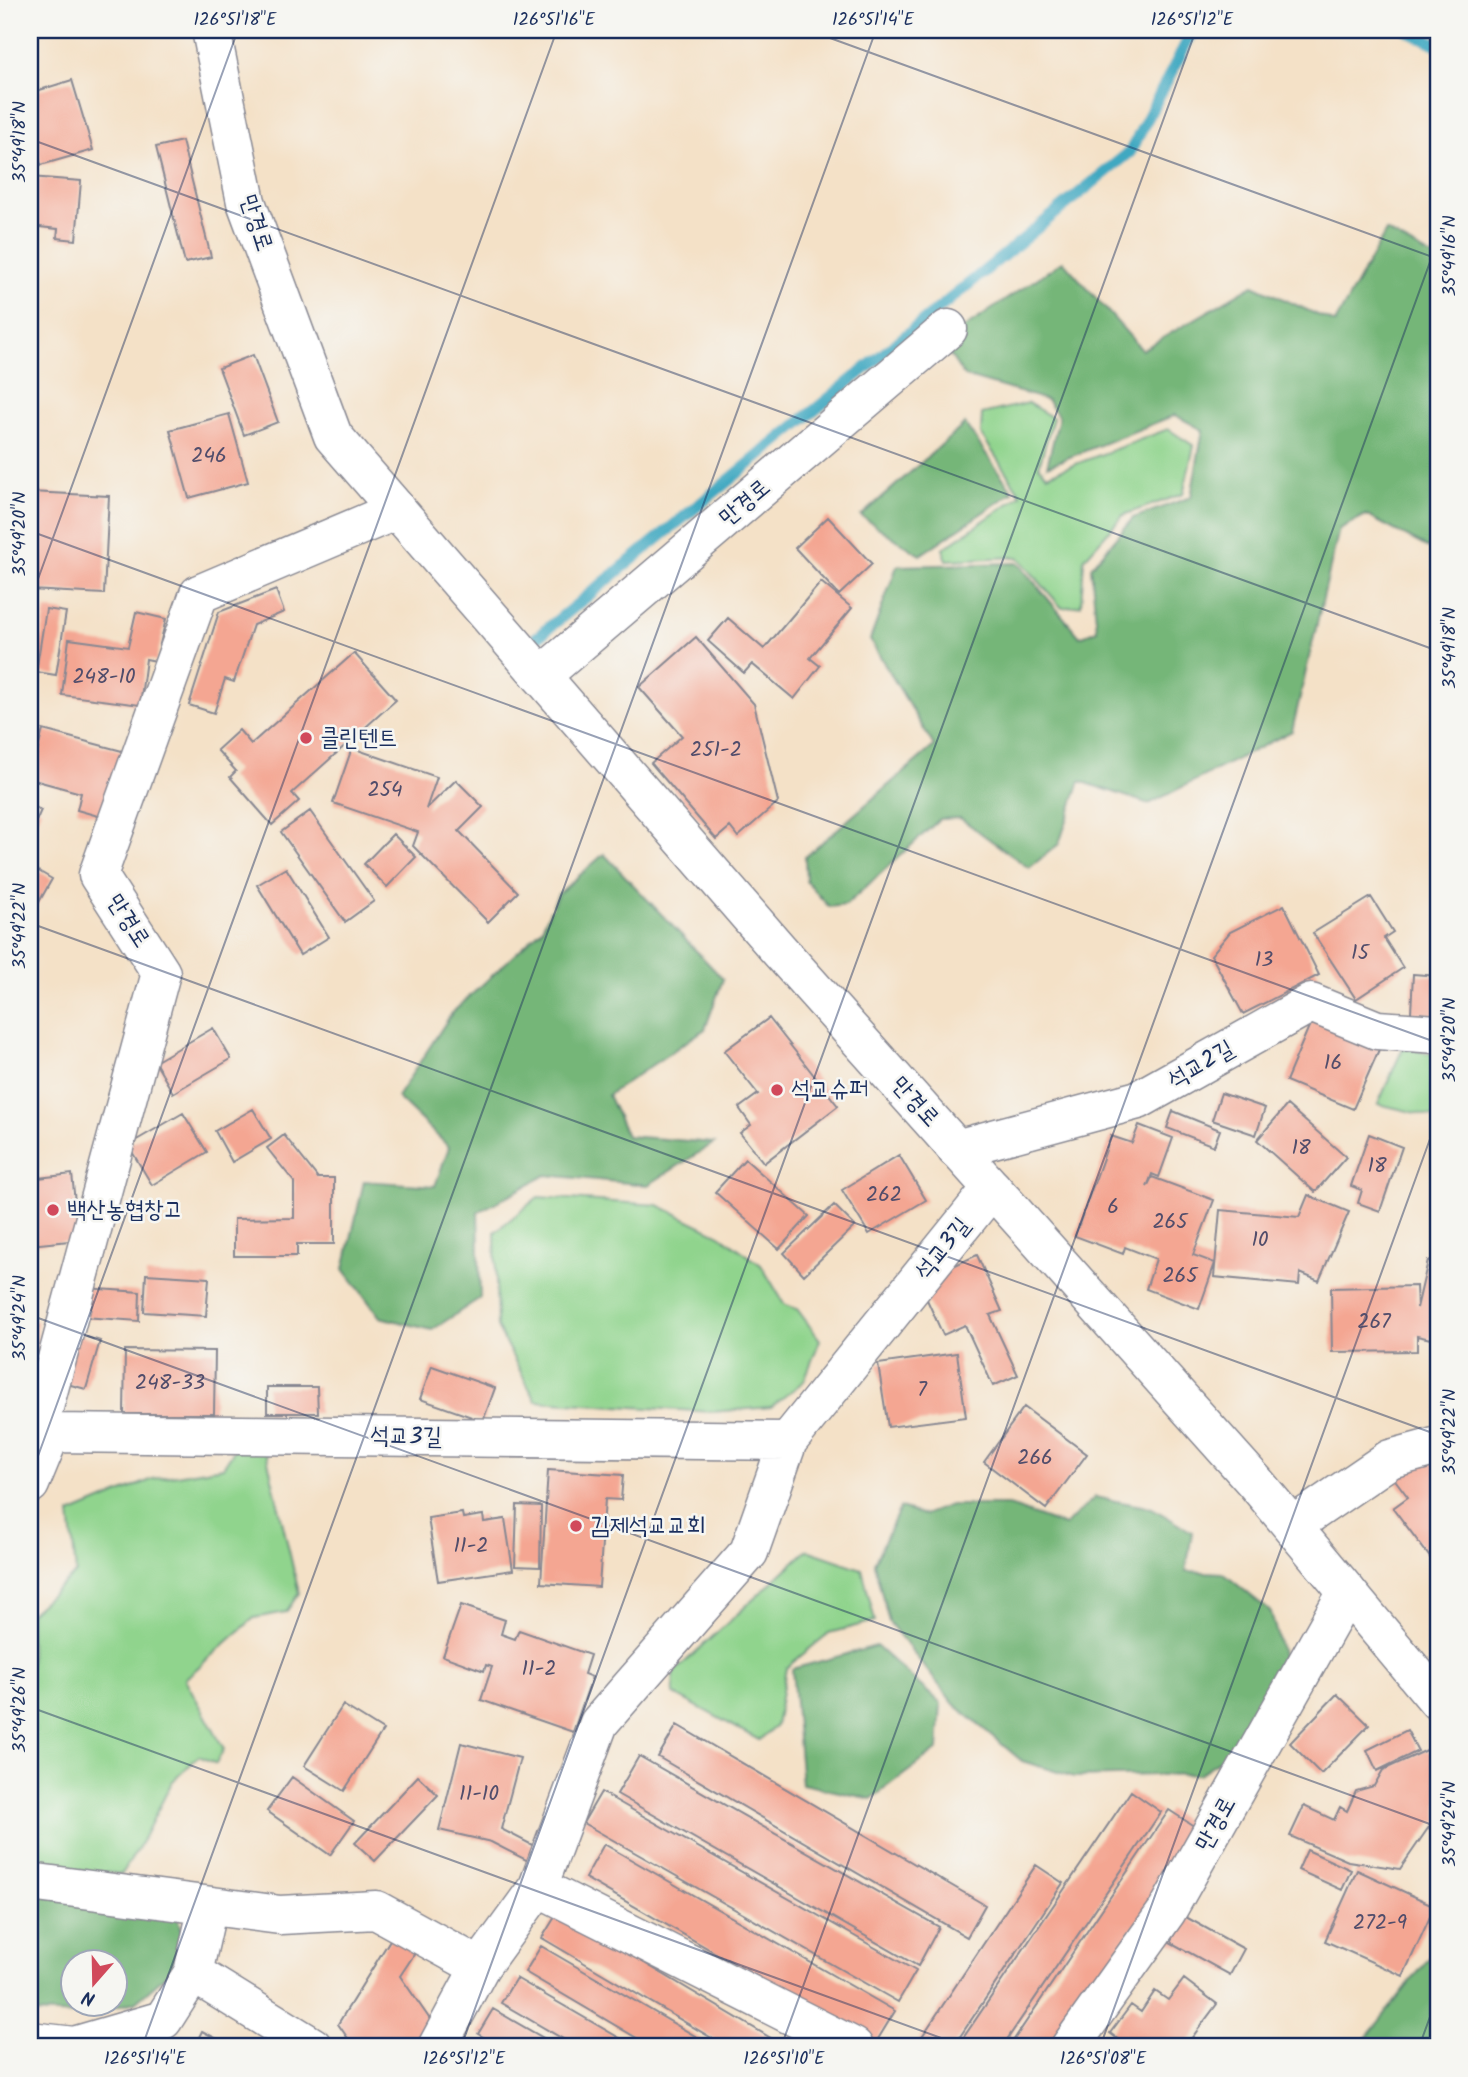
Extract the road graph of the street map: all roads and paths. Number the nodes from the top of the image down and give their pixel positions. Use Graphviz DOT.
graph roads {
  1 [pos="211,30"];
  2 [pos="948,329"];
  3 [pos="397,510"];
  4 [pos="541,676"];
  5 [pos="1438,1034"];
  6 [pos="956,1149"];
  7 [pos="992,1188"];
  8 [pos="40,1424"];
  9 [pos="788,1441"];
  10 [pos="1438,1446"];
  11 [pos="30,1484"];
  12 [pos="1292,1526"];
  13 [pos="1347,1592"];
  14 [pos="1438,1701"];
  15 [pos="30,1882"];
  16 [pos="538,1887"];
  17 [pos="208,1906"];
  18 [pos="480,1967"];
  19 [pos="193,1973"];
  20 [pos="30,2041"];
  21 [pos="313,2047"];
  22 [pos="437,2047"];
  23 [pos="853,2047"];
  24 [pos="1070,2047"];
  1 -- 3 [label="street, 만경로"];
  2 -- 4 [label="street, 만경로"];
  3 -- 4 [label="street, 만경로"];
  3 -- 8 [label="street, 만경로"];
  4 -- 6 [label="street, 만경로"];
  5 -- 6 [label="street, 석교2길"];
  6 -- 7 [label="street, 만경로"];
  7 -- 9 [label="street, 석교3길"];
  7 -- 12 [label="street, 만경로"];
  8 -- 9 [label="street, 석교3길"];
  8 -- 11 [label="street"];
  9 -- 16 [label="street, 석교3길"];
  10 -- 12 [label="street"];
  12 -- 13 [label="street, 만경로"];
  13 -- 14 [label="street, 만경로"];
  13 -- 24 [label="street, 만경로"];
  15 -- 17 [label="street"];
  16 -- 18 [label="street, 석교3길"];
  16 -- 23 [label="street"];
  17 -- 18 [label="street"];
  17 -- 19 [label="street"];
  18 -- 22 [label="street, 석교3길"];
  19 -- 20 [label="street"];
  19 -- 21 [label="street"];
}
